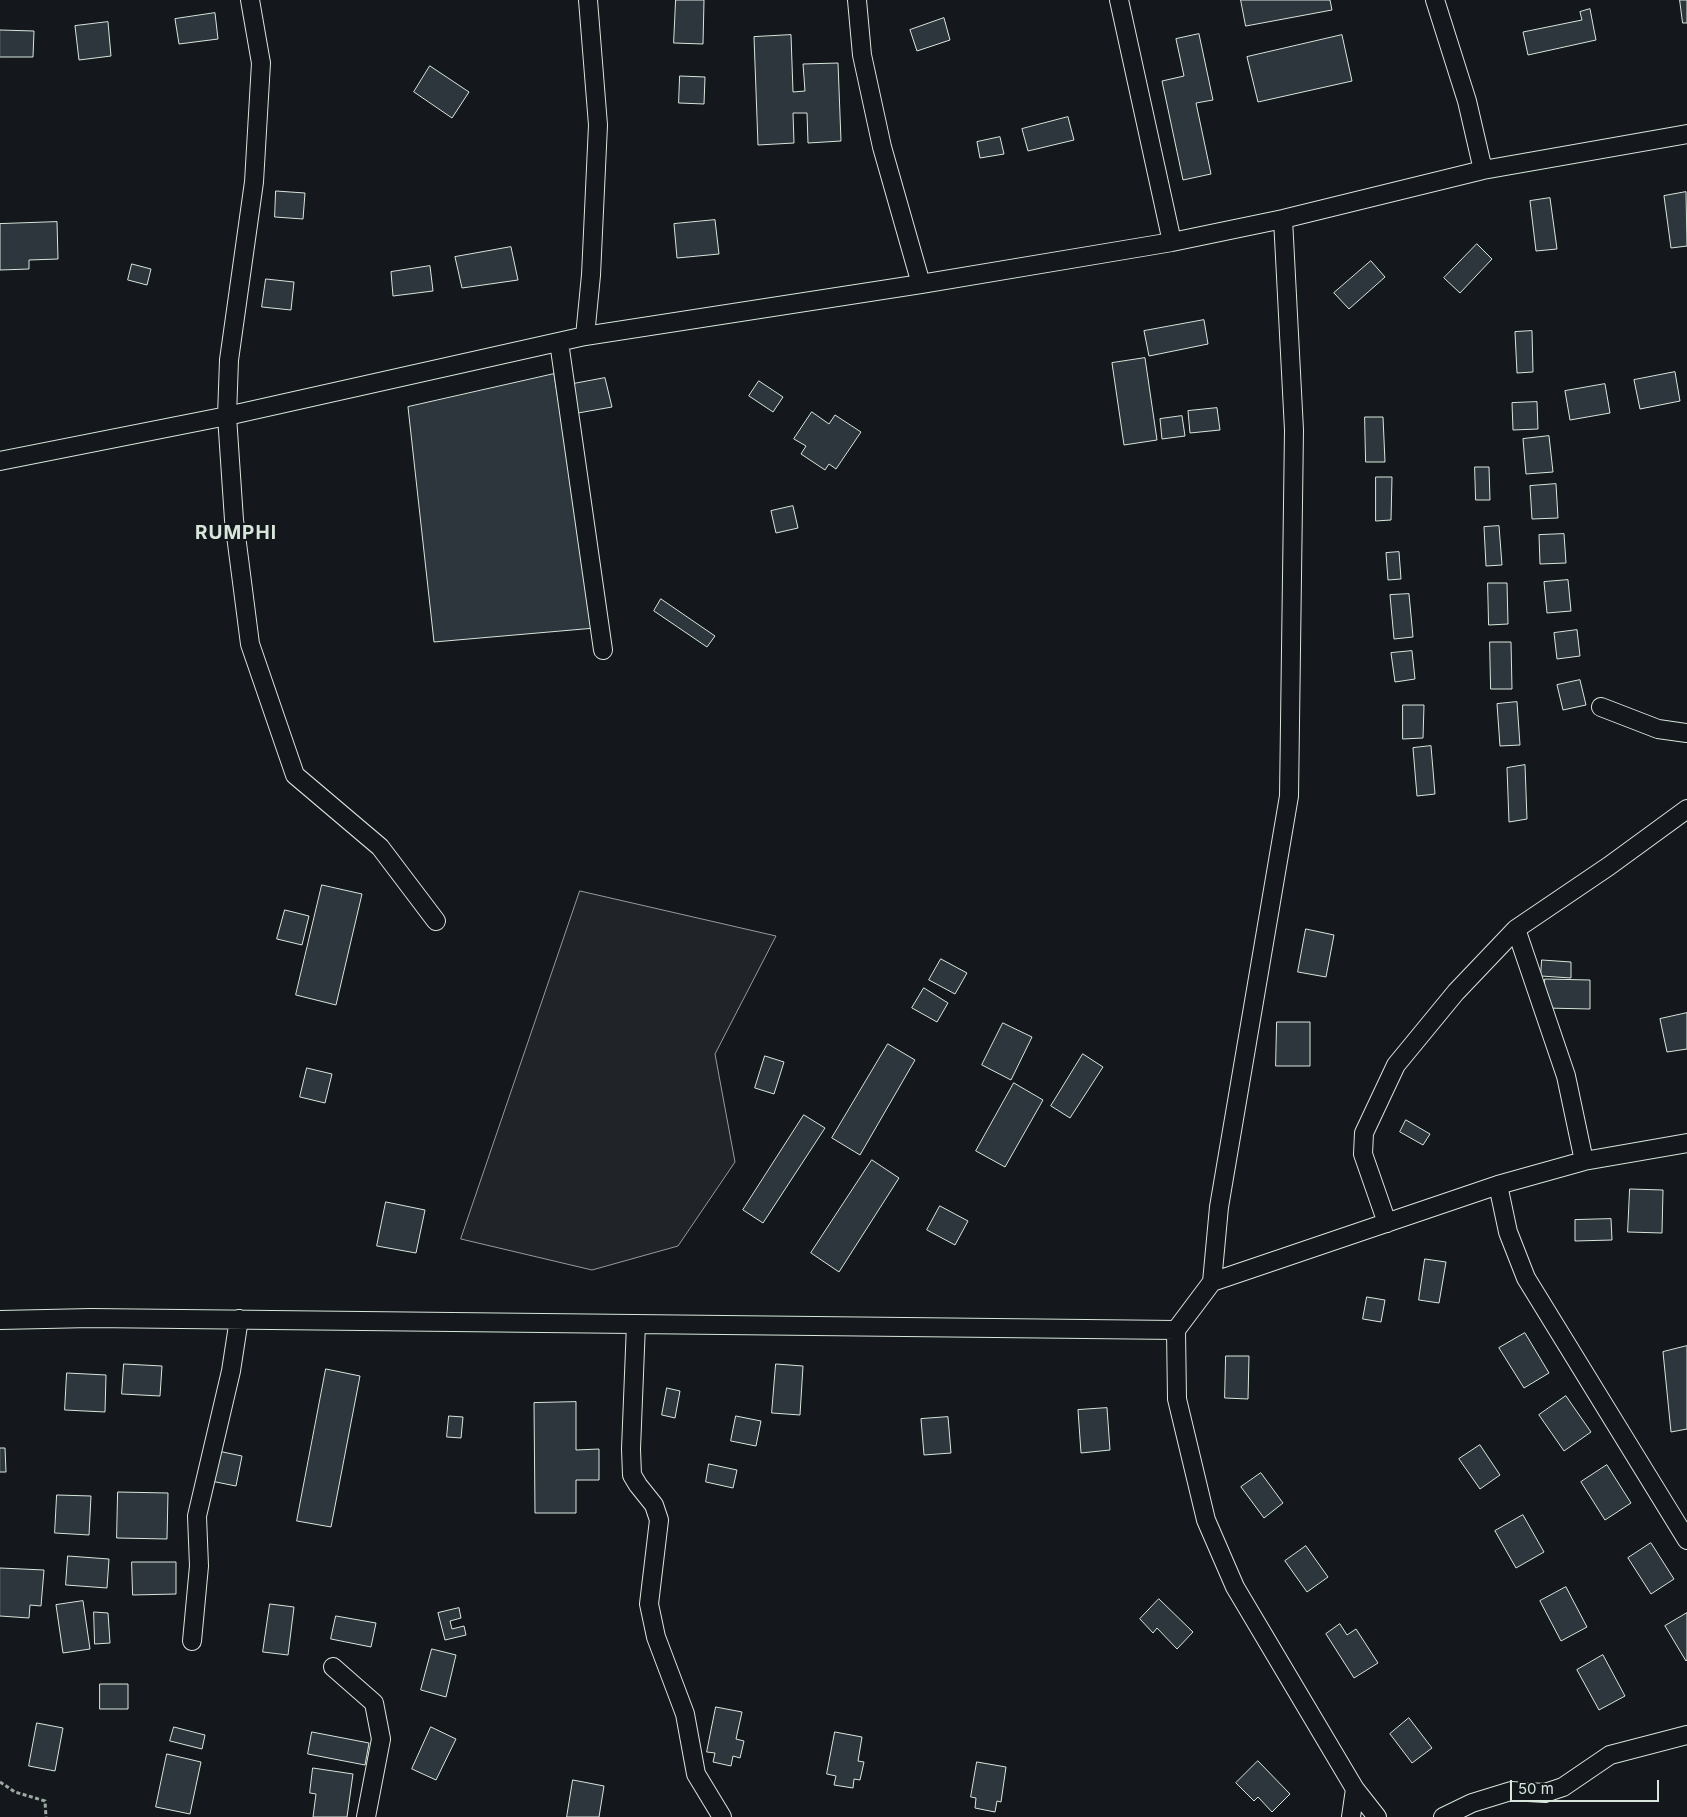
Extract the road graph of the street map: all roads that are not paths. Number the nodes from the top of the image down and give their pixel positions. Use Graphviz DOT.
graph roads {
  1 [pos="250,0"];
  2 [pos="588,0"];
  3 [pos="857,0"];
  4 [pos="1119,0"];
  5 [pos="1435,0"];
  6 [pos="1687,134"];
  7 [pos="1483,170"];
  8 [pos="1283,219"];
  9 [pos="1172,242"];
  10 [pos="921,284"];
  11 [pos="585,336"];
  12 [pos="559,342"];
  13 [pos="228,416"];
  14 [pos="0,461"];
  15 [pos="603,650"];
  16 [pos="1601,707"];
  17 [pos="1687,733"];
  18 [pos="1687,809"];
  19 [pos="436,920"];
  20 [pos="1516,929"];
  21 [pos="1687,1143"];
  22 [pos="1584,1161"];
  23 [pos="1498,1185"];
  24 [pos="1386,1223"];
  25 [pos="1212,1282"];
  26 [pos="239,1319"];
  27 [pos="0,1320"];
  28 [pos="636,1324"];
  29 [pos="1176,1330"];
  30 [pos="1687,1540"];
  31 [pos="192,1641"];
  32 [pos="333,1667"];
  33 [pos="1687,1735"];
  34 [pos="1355,1789"];
  35 [pos="366,1817"];
  36 [pos="722,1817"];
  37 [pos="1351,1817"];
  38 [pos="1377,1817"];
  39 [pos="1443,1817"];
  1 -- 13 [label="street"];
  2 -- 11 [label="street"];
  3 -- 10 [label="street"];
  4 -- 9 [label="street"];
  5 -- 7 [label="street"];
  6 -- 7 [label="street"];
  7 -- 8 [label="street"];
  8 -- 9 [label="street"];
  8 -- 25 [label="street"];
  9 -- 10 [label="street"];
  10 -- 11 [label="street"];
  11 -- 12 [label="street"];
  12 -- 13 [label="street"];
  12 -- 15 [label="street"];
  13 -- 14 [label="street"];
  13 -- 19 [label="street"];
  16 -- 17 [label="street"];
  18 -- 20 [label="street"];
  20 -- 22 [label="street"];
  20 -- 24 [label="street"];
  21 -- 22 [label="street"];
  22 -- 23 [label="street"];
  23 -- 24 [label="street"];
  23 -- 30 [label="street"];
  24 -- 25 [label="street"];
  25 -- 29 [label="street"];
  26 -- 27 [label="street"];
  26 -- 28 [label="street"];
  26 -- 31 [label="street"];
  28 -- 29 [label="street"];
  28 -- 36 [label="street"];
  29 -- 34 [label="street"];
  32 -- 35 [label="street"];
  33 -- 39 [label="street"];
  34 -- 37 [label="street"];
  34 -- 38 [label="street"];
}
